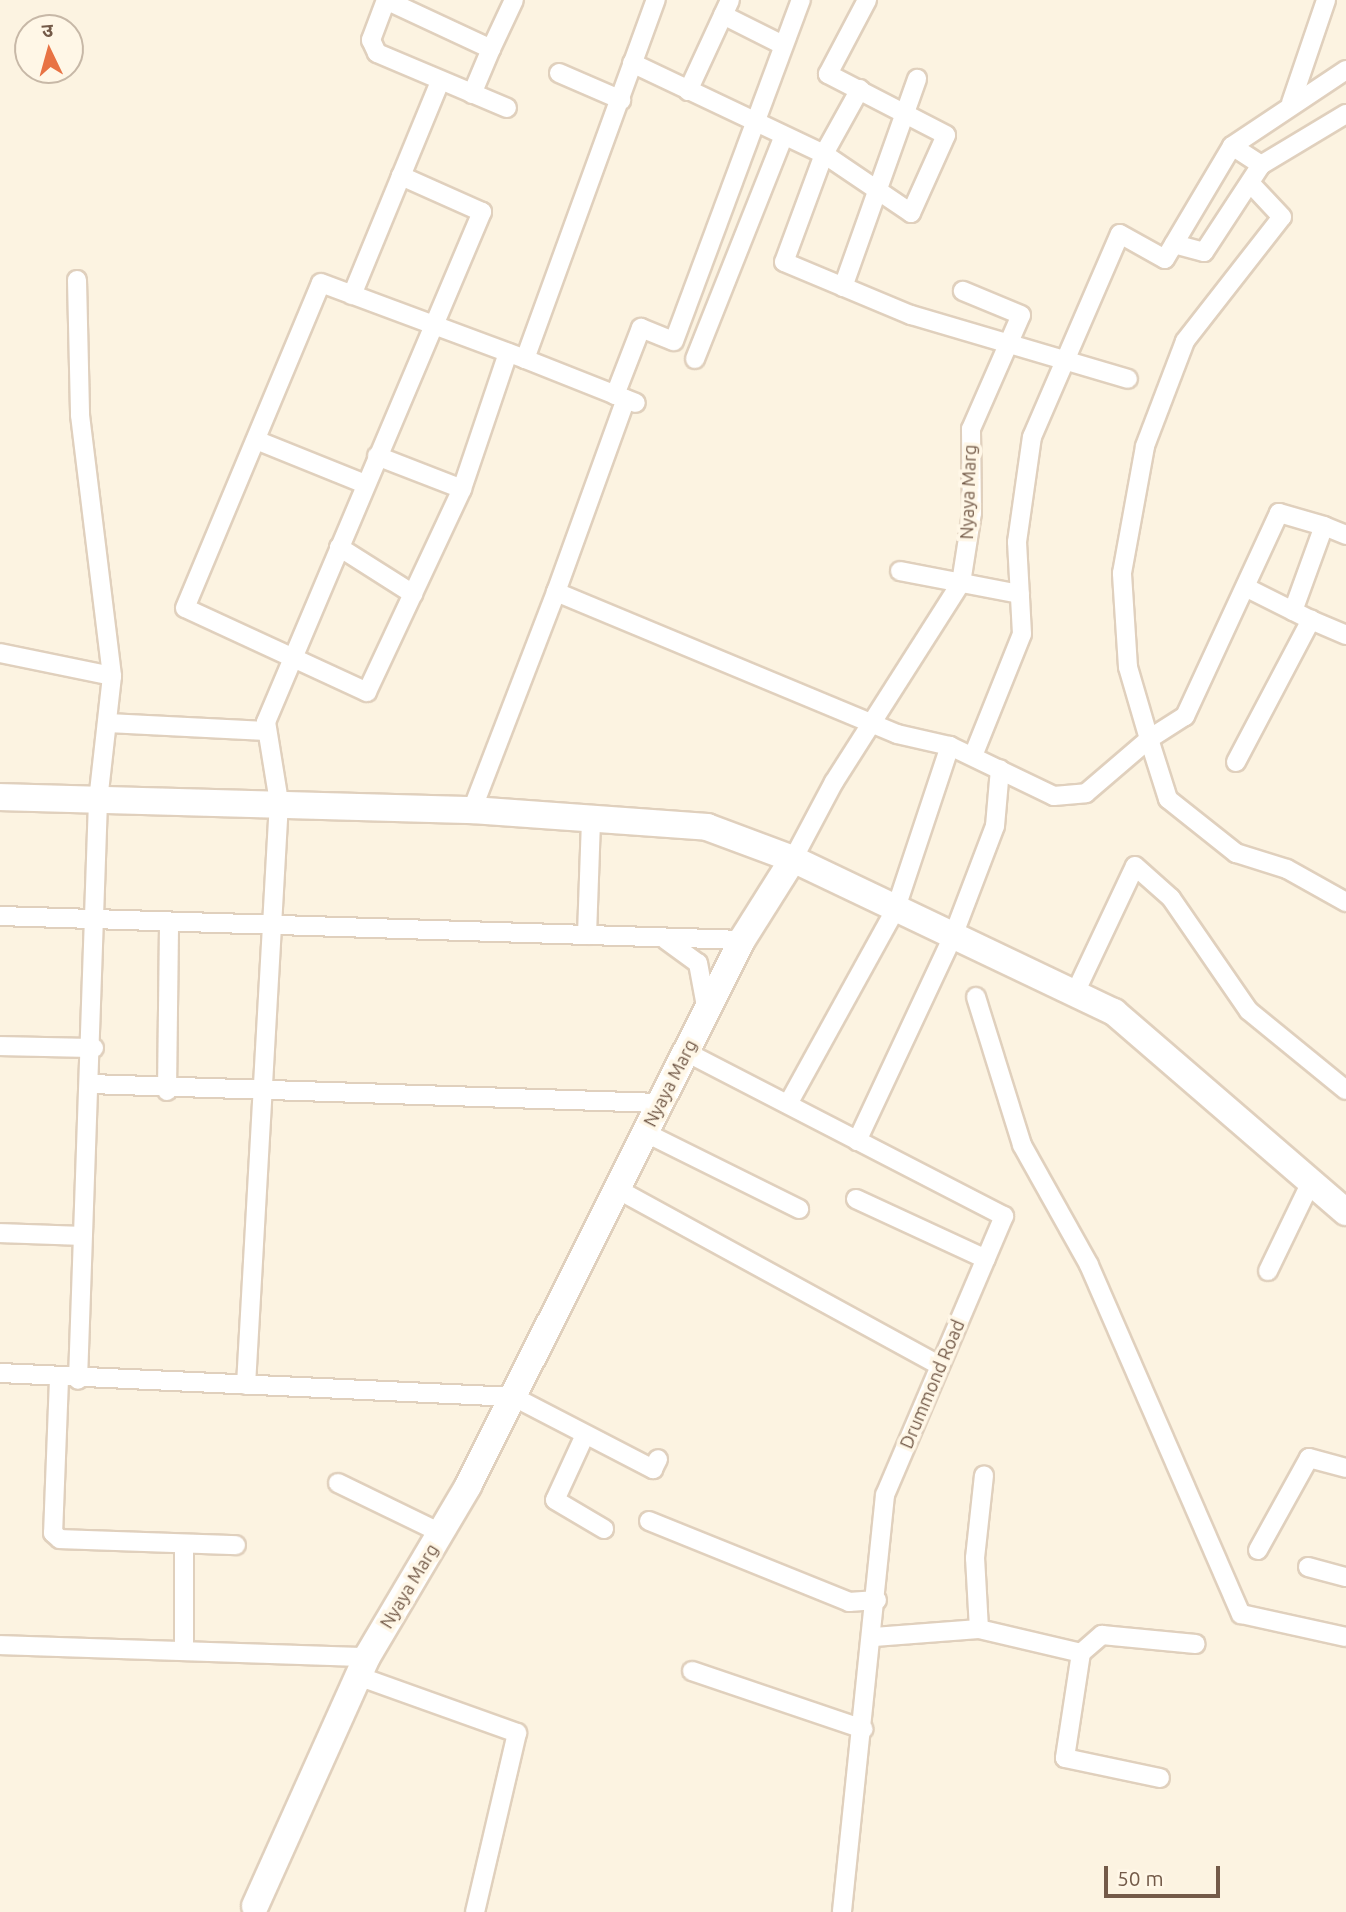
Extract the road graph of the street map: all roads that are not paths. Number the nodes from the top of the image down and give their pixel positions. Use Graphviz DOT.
graph roads {
  1 [pos="386,0"];
  2 [pos="514,0"];
  3 [pos="656,0"];
  4 [pos="801,0"];
  5 [pos="867,0"];
  6 [pos="1326,0"];
  7 [pos="727,8"];
  8 [pos="780,44"];
  9 [pos="491,49"];
  10 [pos="632,63"];
  11 [pos="1346,70"];
  12 [pos="559,73"];
  13 [pos="917,79"];
  14 [pos="440,82"];
  15 [pos="860,89"];
  16 [pos="688,91"];
  17 [pos="472,94"];
  18 [pos="621,100"];
  19 [pos="1291,103"];
  20 [pos="507,108"];
  21 [pos="902,110"];
  22 [pos="1346,114"];
  23 [pos="757,122"];
  24 [pos="783,138"];
  25 [pos="1232,146"];
  26 [pos="824,154"];
  27 [pos="1261,166"];
  28 [pos="401,176"];
  29 [pos="1252,185"];
  30 [pos="876,190"];
  31 [pos="1174,244"];
  32 [pos="77,280"];
  33 [pos="843,286"];
  34 [pos="963,291"];
  35 [pos="352,295"];
  36 [pos="433,324"];
  37 [pos="1006,345"];
  38 [pos="508,353"];
  39 [pos="525,359"];
  40 [pos="695,359"];
  41 [pos="1062,360"];
  42 [pos="1128,379"];
  43 [pos="626,399"];
  44 [pos="256,440"];
  45 [pos="377,456"];
  46 [pos="365,484"];
  47 [pos="462,489"];
  48 [pos="1324,526"];
  49 [pos="1346,535"];
  50 [pos="339,547"];
  51 [pos="900,571"];
  52 [pos="961,583"];
  53 [pos="1247,588"];
  54 [pos="556,592"];
  55 [pos="413,594"];
  56 [pos="1020,594"];
  57 [pos="1293,611"];
  58 [pos="1311,620"];
  59 [pos="1346,635"];
  60 [pos="0,653"];
  61 [pos="294,655"];
  62 [pos="112,676"];
  63 [pos="872,722"];
  64 [pos="107,723"];
  65 [pos="267,732"];
  66 [pos="1149,739"];
  67 [pos="950,746"];
  68 [pos="973,756"];
  69 [pos="1236,762"];
  70 [pos="1000,769"];
  71 [pos="0,797"];
  72 [pos="98,801"];
  73 [pos="279,802"];
  74 [pos="472,810"];
  75 [pos="591,819"];
  76 [pos="793,859"];
  77 [pos="1346,902"];
  78 [pos="896,908"];
  79 [pos="0,916"];
  80 [pos="98,920"];
  81 [pos="169,922"];
  82 [pos="270,924"];
  83 [pos="587,935"];
  84 [pos="953,936"];
  85 [pos="660,937"];
  86 [pos="742,940"];
  87 [pos="1075,993"];
  88 [pos="976,997"];
  89 [pos="706,1012"];
  90 [pos="0,1046"];
  91 [pos="94,1048"];
  92 [pos="686,1052"];
  93 [pos="90,1084"];
  94 [pos="265,1086"];
  95 [pos="1346,1090"];
  96 [pos="167,1091"];
  97 [pos="660,1103"];
  98 [pos="788,1104"];
  99 [pos="646,1133"];
  100 [pos="858,1141"];
  101 [pos="1311,1182"];
  102 [pos="617,1189"];
  103 [pos="856,1199"];
  104 [pos="799,1209"];
  105 [pos="1346,1212"];
  106 [pos="0,1233"];
  107 [pos="82,1236"];
  108 [pos="986,1259"];
  109 [pos="1268,1271"];
  110 [pos="940,1366"];
  111 [pos="0,1373"];
  112 [pos="59,1379"];
  113 [pos="78,1380"];
  114 [pos="246,1384"];
  115 [pos="514,1397"];
  116 [pos="584,1437"];
  117 [pos="658,1459"];
  118 [pos="1346,1468"];
  119 [pos="984,1475"];
  120 [pos="338,1483"];
  121 [pos="649,1521"];
  122 [pos="604,1529"];
  123 [pos="441,1533"];
  124 [pos="184,1545"];
  125 [pos="236,1545"];
  126 [pos="1258,1550"];
  127 [pos="1308,1567"];
  128 [pos="1346,1577"];
  129 [pos="877,1600"];
  130 [pos="979,1629"];
  131 [pos="874,1637"];
  132 [pos="1346,1637"];
  133 [pos="1196,1644"];
  134 [pos="0,1645"];
  135 [pos="184,1651"];
  136 [pos="1081,1653"];
  137 [pos="363,1667"];
  138 [pos="692,1671"];
  139 [pos="863,1729"];
  140 [pos="1160,1778"];
  141 [pos="251,1910"];
  142 [pos="475,1912"];
  143 [pos="842,1912"];
  1 -- 9 [label="street"];
  1 -- 14 [label="street"];
  2 -- 9 [label="street"];
  3 -- 10 [label="street"];
  4 -- 8 [label="street"];
  5 -- 15 [label="street"];
  6 -- 19 [label="street"];
  7 -- 8 [label="street"];
  7 -- 16 [label="street"];
  8 -- 23 [label="street"];
  9 -- 17 [label="street"];
  10 -- 16 [label="street"];
  10 -- 18 [label="street"];
  11 -- 19 [label="street"];
  12 -- 18 [label="street"];
  13 -- 21 [label="street"];
  14 -- 17 [label="street"];
  14 -- 28 [label="street"];
  15 -- 21 [label="street"];
  15 -- 26 [label="street"];
  16 -- 23 [label="street"];
  17 -- 20 [label="street"];
  18 -- 39 [label="street"];
  19 -- 25 [label="street"];
  21 -- 30 [label="street"];
  21 -- 30 [label="street"];
  22 -- 27 [label="street"];
  23 -- 24 [label="street"];
  23 -- 43 [label="street"];
  24 -- 26 [label="street"];
  24 -- 40 [label="street"];
  25 -- 27 [label="street"];
  25 -- 31 [label="street"];
  26 -- 30 [label="street"];
  26 -- 33 [label="street"];
  27 -- 29 [label="street"];
  28 -- 35 [label="street"];
  28 -- 36 [label="street"];
  29 -- 31 [label="street"];
  29 -- 66 [label="street"];
  30 -- 33 [label="street"];
  31 -- 41 [label="street"];
  32 -- 62 [label="street"];
  33 -- 37 [label="street"];
  34 -- 37 [label="street, Nyaya Marg"];
  35 -- 36 [label="street"];
  35 -- 44 [label="street"];
  36 -- 38 [label="street"];
  36 -- 45 [label="street"];
  37 -- 41 [label="street"];
  37 -- 52 [label="street, Nyaya Marg"];
  38 -- 39 [label="street"];
  38 -- 47 [label="street"];
  39 -- 43 [label="street"];
  41 -- 42 [label="street"];
  41 -- 56 [label="street"];
  43 -- 54 [label="street"];
  44 -- 46 [label="street"];
  44 -- 61 [label="street"];
  45 -- 46 [label="street"];
  45 -- 47 [label="street"];
  46 -- 50 [label="street"];
  47 -- 55 [label="street"];
  48 -- 49 [label="street"];
  48 -- 53 [label="street"];
  48 -- 57 [label="street"];
  50 -- 55 [label="street"];
  50 -- 61 [label="street"];
  51 -- 52 [label="street"];
  52 -- 56 [label="street"];
  52 -- 63 [label="street, Nyaya Marg"];
  53 -- 57 [label="street"];
  53 -- 66 [label="street"];
  54 -- 63 [label="street"];
  54 -- 74 [label="street"];
  55 -- 61 [label="street"];
  56 -- 68 [label="street"];
  57 -- 58 [label="street"];
  58 -- 59 [label="street"];
  58 -- 69 [label="street"];
  60 -- 62 [label="street"];
  61 -- 65 [label="street"];
  62 -- 64 [label="street"];
  63 -- 67 [label="street"];
  63 -- 76 [label="street, Nyaya Marg"];
  64 -- 65 [label="street"];
  64 -- 72 [label="street"];
  65 -- 73 [label="street"];
  66 -- 70 [label="street"];
  66 -- 77 [label="street"];
  67 -- 68 [label="street"];
  67 -- 78 [label="street"];
  68 -- 70 [label="street"];
  70 -- 84 [label="street"];
  71 -- 72 [label="street"];
  72 -- 73 [label="street"];
  72 -- 80 [label="street"];
  73 -- 74 [label="street"];
  73 -- 82 [label="street"];
  74 -- 75 [label="street"];
  75 -- 76 [label="street"];
  75 -- 83 [label="street"];
  76 -- 78 [label="street"];
  76 -- 86 [label="street, Nyaya Marg"];
  78 -- 84 [label="street"];
  78 -- 98 [label="street"];
  79 -- 80 [label="street"];
  80 -- 81 [label="street"];
  80 -- 91 [label="street"];
  81 -- 82 [label="street"];
  81 -- 96 [label="street"];
  82 -- 83 [label="street"];
  82 -- 94 [label="street"];
  83 -- 85 [label="street"];
  84 -- 87 [label="street"];
  84 -- 100 [label="street"];
  85 -- 86 [label="street"];
  85 -- 89 [label="street"];
  86 -- 89 [label="street, Nyaya Marg"];
  87 -- 95 [label="street"];
  87 -- 101 [label="street"];
  88 -- 132 [label="street"];
  89 -- 92 [label="street, Nyaya Marg"];
  90 -- 91 [label="street"];
  91 -- 93 [label="street"];
  92 -- 97 [label="street, Nyaya Marg"];
  92 -- 98 [label="street, Drummond Road"];
  93 -- 96 [label="street"];
  93 -- 107 [label="street"];
  94 -- 96 [label="street"];
  94 -- 97 [label="street"];
  94 -- 114 [label="street"];
  97 -- 99 [label="street, Nyaya Marg"];
  98 -- 100 [label="street, Drummond Road"];
  99 -- 102 [label="street, Nyaya Marg"];
  99 -- 104 [label="street"];
  100 -- 108 [label="street, Drummond Road"];
  101 -- 105 [label="street"];
  101 -- 109 [label="street"];
  102 -- 110 [label="street"];
  102 -- 115 [label="street, Nyaya Marg"];
  103 -- 108 [label="street"];
  106 -- 107 [label="street"];
  107 -- 113 [label="street"];
  108 -- 110 [label="street, Drummond Road"];
  110 -- 129 [label="street, Drummond Road"];
  111 -- 112 [label="street"];
  112 -- 113 [label="street"];
  112 -- 124 [label="street"];
  113 -- 114 [label="street"];
  114 -- 115 [label="street"];
  115 -- 116 [label="street"];
  115 -- 123 [label="street, Nyaya Marg"];
  116 -- 117 [label="street"];
  116 -- 122 [label="street"];
  118 -- 126 [label="street"];
  119 -- 130 [label="street"];
  120 -- 123 [label="street"];
  121 -- 129 [label="street"];
  123 -- 137 [label="street, Nyaya Marg"];
  124 -- 125 [label="street"];
  124 -- 135 [label="street"];
  127 -- 128 [label="street"];
  129 -- 131 [label="street, Drummond Road"];
  130 -- 131 [label="street"];
  130 -- 136 [label="street"];
  131 -- 139 [label="street, Drummond Road"];
  133 -- 136 [label="street"];
  134 -- 135 [label="street"];
  135 -- 137 [label="street"];
  136 -- 140 [label="street"];
  137 -- 141 [label="street, Nyaya Marg"];
  137 -- 142 [label="street"];
  138 -- 139 [label="street"];
  139 -- 143 [label="street, Drummond Road"];
}
